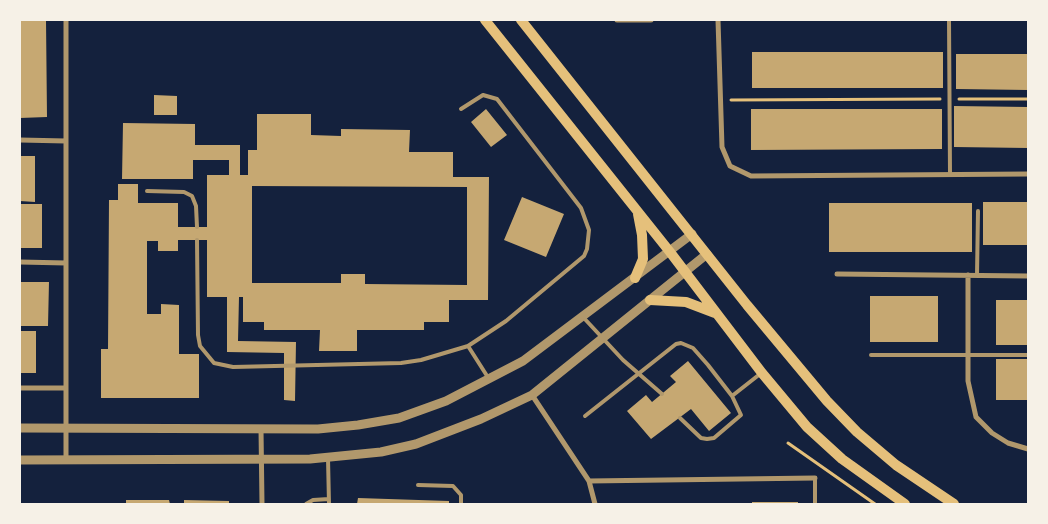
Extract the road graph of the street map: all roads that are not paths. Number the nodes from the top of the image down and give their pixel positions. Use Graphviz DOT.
graph roads {
  1 [pos="66,20"];
  2 [pos="485,20"];
  3 [pos="521,20"];
  4 [pos="616,20"];
  5 [pos="651,20"];
  6 [pos="718,20"];
  7 [pos="949,20"];
  8 [pos="461,109"];
  9 [pos="20,140"];
  10 [pos="66,140"];
  11 [pos="950,174"];
  12 [pos="1028,174"];
  13 [pos="147,191"];
  14 [pos="637,210"];
  15 [pos="978,211"];
  16 [pos="197,227"];
  17 [pos="692,234"];
  18 [pos="197,240"];
  19 [pos="670,252"];
  20 [pos="707,254"];
  21 [pos="20,262"];
  22 [pos="66,263"];
  23 [pos="686,271"];
  24 [pos="837,274"];
  25 [pos="968,275"];
  26 [pos="977,275"];
  27 [pos="1028,276"];
  28 [pos="635,278"];
  29 [pos="650,300"];
  30 [pos="718,315"];
  31 [pos="582,316"];
  32 [pos="602,338"];
  33 [pos="468,346"];
  34 [pos="871,355"];
  35 [pos="968,355"];
  36 [pos="1028,355"];
  37 [pos="639,373"];
  38 [pos="762,373"];
  39 [pos="489,379"];
  40 [pos="20,388"];
  41 [pos="66,388"];
  42 [pos="662,394"];
  43 [pos="532,395"];
  44 [pos="732,396"];
  45 [pos="584,416"];
  46 [pos="680,418"];
  47 [pos="20,428"];
  48 [pos="66,428"];
  49 [pos="261,429"];
  50 [pos="1028,449"];
  51 [pos="328,458"];
  52 [pos="20,460"];
  53 [pos="66,460"];
  54 [pos="261,460"];
  55 [pos="815,478"];
  56 [pos="589,481"];
  57 [pos="418,485"];
  58 [pos="329,502"];
  59 [pos="262,504"];
  60 [pos="306,504"];
  61 [pos="461,504"];
  62 [pos="595,504"];
  63 [pos="815,504"];
  64 [pos="905,504"];
  65 [pos="954,504"];
  1 -- 10 [label="street"];
  2 -- 14 [label="main road"];
  3 -- 17 [label="main road"];
  4 -- 5 [label="street"];
  6 -- 11 [label="street"];
  7 -- 11 [label="lane"];
  8 -- 33 [label="lane"];
  9 -- 10 [label="street"];
  10 -- 22 [label="street"];
  11 -- 12 [label="street"];
  13 -- 16 [label="lane"];
  14 -- 19 [label="main road"];
  14 -- 28 [label="main road"];
  15 -- 26 [label="lane"];
  17 -- 19 [label="street"];
  17 -- 20 [label="main road"];
  18 -- 33 [label="lane"];
  19 -- 23 [label="main road"];
  19 -- 28 [label="street"];
  20 -- 23 [label="street"];
  20 -- 65 [label="main road"];
  21 -- 22 [label="street"];
  22 -- 41 [label="street"];
  23 -- 29 [label="street"];
  23 -- 30 [label="main road"];
  24 -- 25 [label="street"];
  25 -- 26 [label="street"];
  25 -- 35 [label="street"];
  26 -- 27 [label="street"];
  28 -- 31 [label="street"];
  29 -- 30 [label="main road"];
  29 -- 32 [label="street"];
  30 -- 38 [label="main road"];
  31 -- 32 [label="lane"];
  31 -- 39 [label="street"];
  32 -- 37 [label="lane"];
  32 -- 43 [label="street"];
  33 -- 39 [label="lane"];
  34 -- 35 [label="lane"];
  35 -- 36 [label="lane"];
  35 -- 50 [label="street"];
  37 -- 42 [label="lane"];
  37 -- 44 [label="lane"];
  37 -- 45 [label="lane"];
  38 -- 44 [label="lane"];
  38 -- 64 [label="main road"];
  39 -- 49 [label="street"];
  40 -- 41 [label="street"];
  41 -- 48 [label="street"];
  43 -- 51 [label="street"];
  43 -- 56 [label="street"];
  44 -- 46 [label="lane"];
  47 -- 48 [label="street"];
  48 -- 49 [label="street"];
  48 -- 53 [label="street"];
  49 -- 54 [label="street"];
  51 -- 54 [label="street"];
  51 -- 58 [label="lane"];
  52 -- 53 [label="street"];
  53 -- 54 [label="street"];
  54 -- 59 [label="street"];
  55 -- 56 [label="street"];
  55 -- 63 [label="lane"];
  56 -- 62 [label="street"];
  57 -- 61 [label="lane"];
  58 -- 60 [label="lane"];
}
